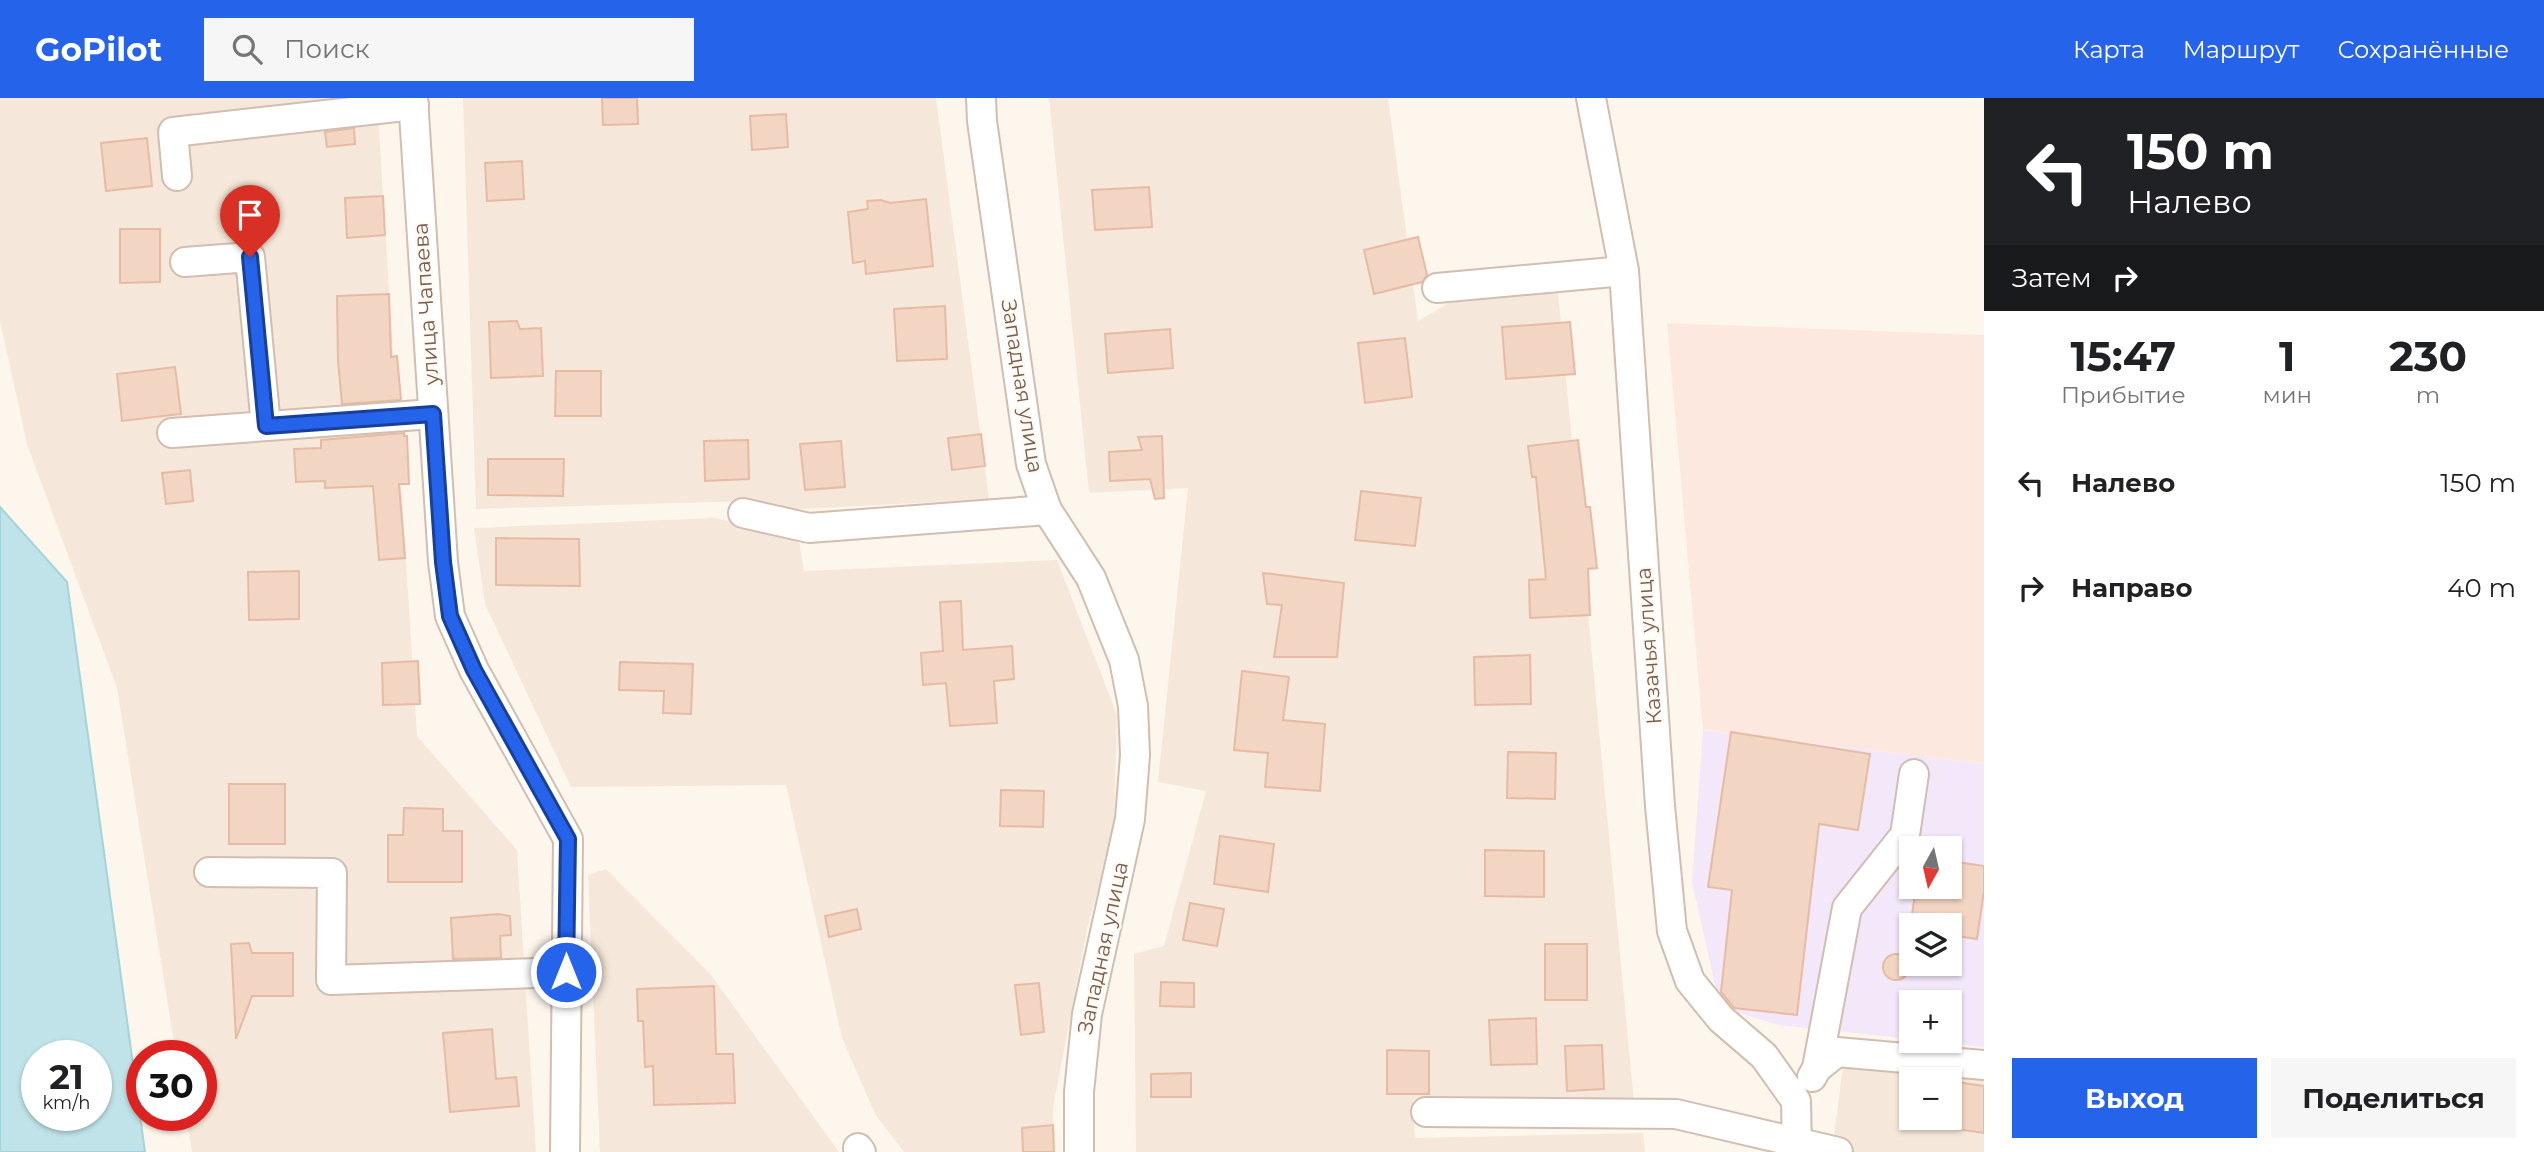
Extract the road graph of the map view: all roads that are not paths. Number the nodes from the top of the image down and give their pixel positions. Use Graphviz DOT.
graph roads {
  1 [pos="981,98"];
  2 [pos="1591,98"];
  3 [pos="414,102"];
  4 [pos="177,176"];
  5 [pos="185,262"];
  6 [pos="1624,271"];
  7 [pos="1437,288"];
  8 [pos="433,414"];
  9 [pos="266,426"];
  10 [pos="172,433"];
  11 [pos="1047,510"];
  12 [pos="743,513"];
  13 [pos="1914,775"];
  14 [pos="209,872"];
  15 [pos="566,972"];
  16 [pos="1984,1065"];
  17 [pos="1817,1068"];
  18 [pos="1796,1101"];
  19 [pos="1426,1112"];
  20 [pos="1798,1147"];
  21 [pos="565,1152"];
  22 [pos="1079,1152"];
  23 [pos="1838,1152"];
  1 -- 11 [label="street, Западная улица"];
  2 -- 6 [label="street, Казачья улица"];
  3 -- 4 [label="street"];
  3 -- 8 [label="street, улица Чапаева"];
  5 -- 9 [label="street"];
  6 -- 7 [label="street"];
  6 -- 18 [label="street, Казачья улица"];
  8 -- 9 [label="street"];
  8 -- 15 [label="street, улица Чапаева"];
  9 -- 10 [label="street"];
  11 -- 12 [label="street"];
  11 -- 22 [label="street, Западная улица"];
  13 -- 17 [label="street"];
  14 -- 15 [label="street"];
  15 -- 21 [label="street, улица Чапаева"];
  16 -- 17 [label="street"];
  17 -- 18 [label="street"];
  18 -- 20 [label="street"];
  19 -- 20 [label="street"];
  20 -- 23 [label="street"];
}
